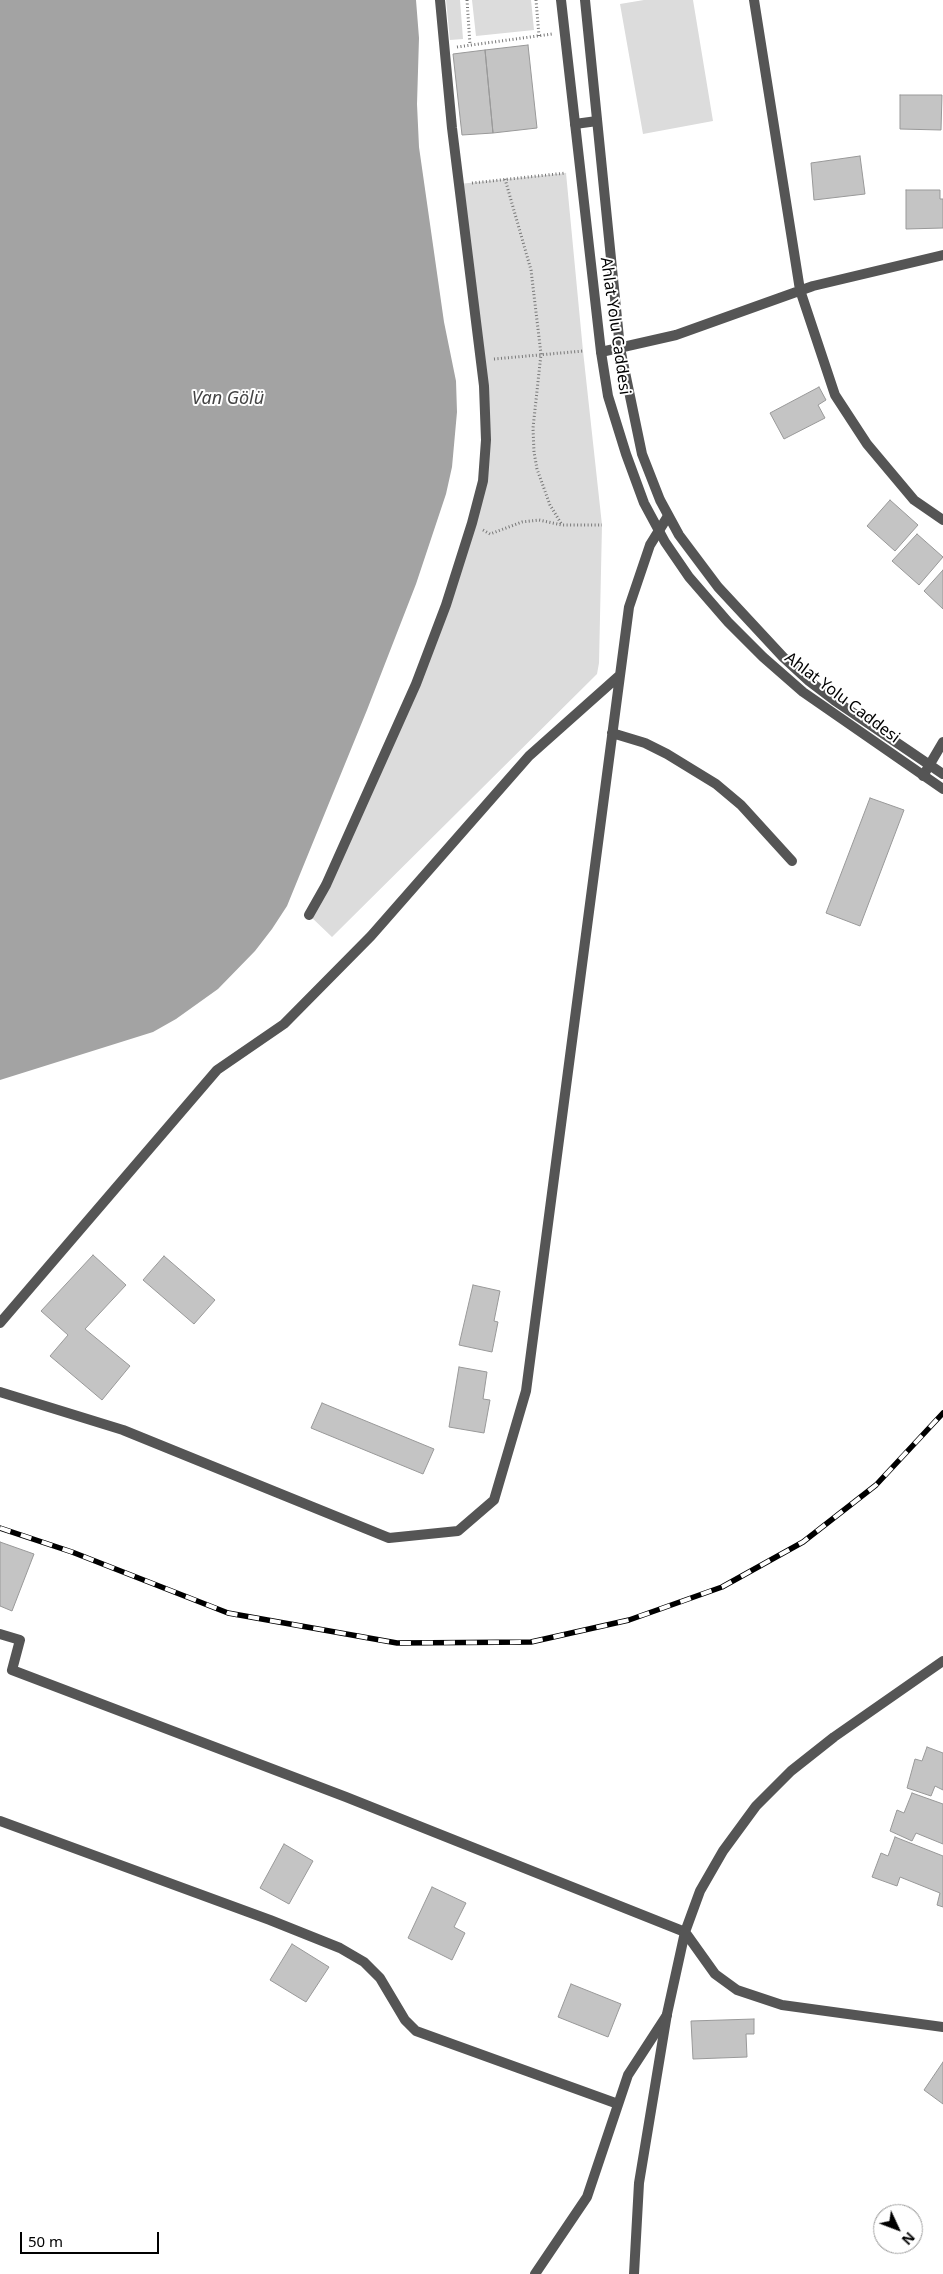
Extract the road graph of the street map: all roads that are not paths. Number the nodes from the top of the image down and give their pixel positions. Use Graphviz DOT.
graph roads {
  1 [pos="440,0"];
  2 [pos="561,0"];
  3 [pos="586,0"];
  4 [pos="754,0"];
  5 [pos="597,121"];
  6 [pos="575,124"];
  7 [pos="943,255"];
  8 [pos="800,290"];
  9 [pos="620,348"];
  10 [pos="601,352"];
  11 [pos="668,516"];
  12 [pos="943,520"];
  13 [pos="659,531"];
  14 [pos="620,675"];
  15 [pos="612,732"];
  16 [pos="943,742"];
  17 [pos="930,765"];
  18 [pos="943,774"];
  19 [pos="924,776"];
  20 [pos="943,789"];
  21 [pos="792,861"];
  22 [pos="309,915"];
  23 [pos="0,1323"];
  24 [pos="0,1392"];
  25 [pos="0,1634"];
  26 [pos="943,1661"];
  27 [pos="0,1821"];
  28 [pos="685,1932"];
  29 [pos="667,2014"];
  30 [pos="943,2027"];
  31 [pos="618,2104"];
  32 [pos="535,2274"];
  33 [pos="634,2274"];
  1 -- 22 [label="street"];
  2 -- 6 [label="street, Ahlat Yolu Caddesi"];
  3 -- 5 [label="street, Ahlat Yolu Caddesi"];
  4 -- 8 [label="street"];
  5 -- 6 [label="street"];
  5 -- 9 [label="street, Ahlat Yolu Caddesi"];
  6 -- 10 [label="street, Ahlat Yolu Caddesi"];
  7 -- 8 [label="street"];
  8 -- 9 [label="street"];
  8 -- 12 [label="street"];
  9 -- 10 [label="street"];
  9 -- 11 [label="street, Ahlat Yolu Caddesi"];
  10 -- 13 [label="street, Ahlat Yolu Caddesi"];
  11 -- 13 [label="street"];
  11 -- 17 [label="street, Ahlat Yolu Caddesi"];
  13 -- 14 [label="street"];
  13 -- 19 [label="street, Ahlat Yolu Caddesi"];
  14 -- 15 [label="street"];
  14 -- 23 [label="street"];
  15 -- 21 [label="street"];
  15 -- 24 [label="street"];
  16 -- 17 [label="street"];
  17 -- 18 [label="street, Ahlat Yolu Caddesi"];
  17 -- 19 [label="street"];
  19 -- 20 [label="street, Ahlat Yolu Caddesi"];
  25 -- 28 [label="street"];
  26 -- 28 [label="street"];
  27 -- 31 [label="street"];
  28 -- 29 [label="street"];
  28 -- 30 [label="street"];
  29 -- 31 [label="street"];
  29 -- 33 [label="street"];
  31 -- 32 [label="street"];
}
